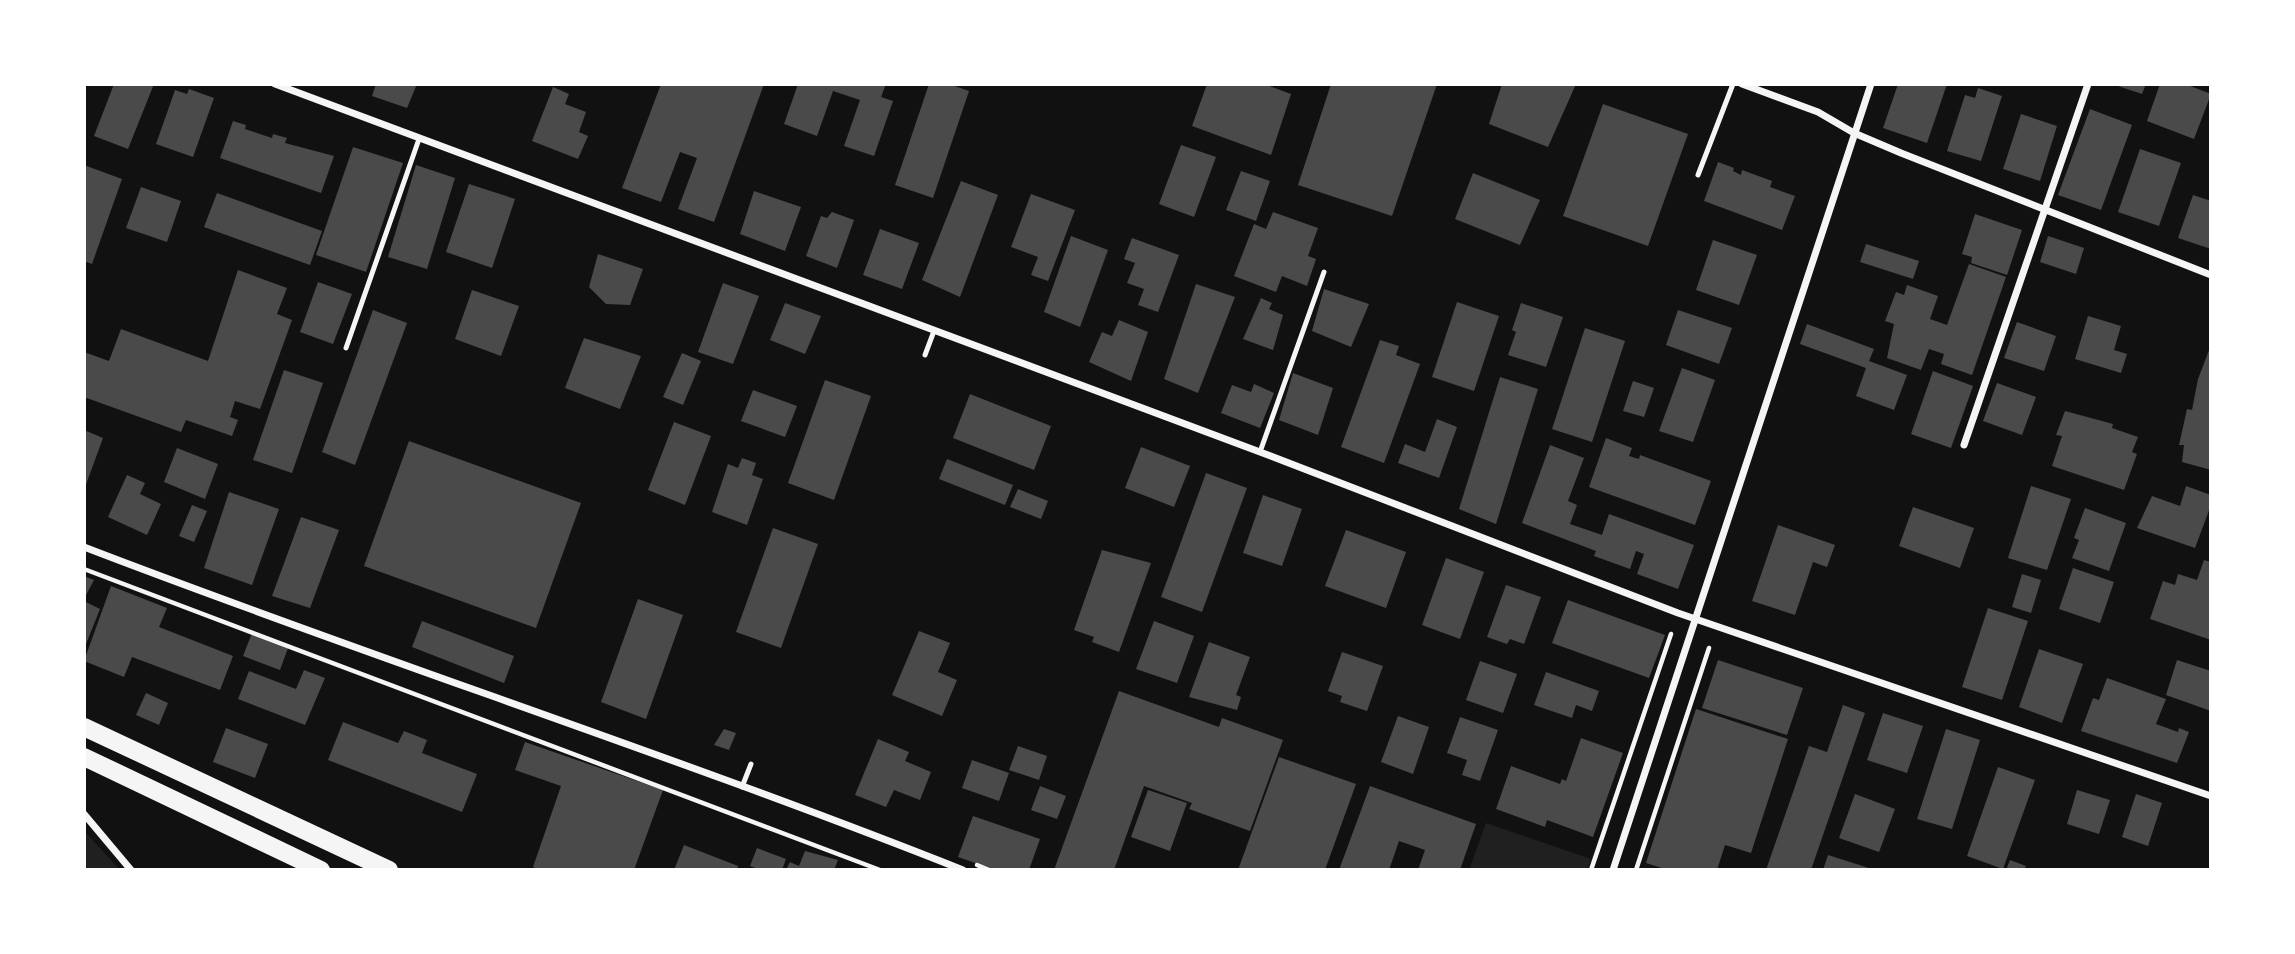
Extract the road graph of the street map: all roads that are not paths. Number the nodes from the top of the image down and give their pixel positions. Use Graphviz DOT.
graph roads {
  1 [pos="275,84"];
  2 [pos="1733,84"];
  3 [pos="1742,84"];
  4 [pos="1871,84"];
  5 [pos="2088,84"];
  6 [pos="1854,133"];
  7 [pos="419,139"];
  8 [pos="1698,175"];
  9 [pos="2044,212"];
  10 [pos="1324,272"];
  11 [pos="2211,275"];
  12 [pos="934,331"];
  13 [pos="346,348"];
  14 [pos="925,355"];
  15 [pos="1964,445"];
  16 [pos="1260,452"];
  17 [pos="84,547"];
  18 [pos="1695,618"];
  19 [pos="84,727"];
  20 [pos="84,757"];
  21 [pos="751,764"];
  22 [pos="742,787"];
  23 [pos="2211,796"];
  24 [pos="84,814"];
  25 [pos="131,870"];
  26 [pos="321,870"];
  27 [pos="389,870"];
  28 [pos="963,870"];
  29 [pos="1613,870"];
  1 -- 7 [label="street"];
  2 -- 8 [label="lane"];
  3 -- 6 [label="street"];
  4 -- 6 [label="street"];
  5 -- 9 [label="street"];
  6 -- 9 [label="street"];
  6 -- 18 [label="street"];
  7 -- 12 [label="street"];
  7 -- 13 [label="lane"];
  9 -- 11 [label="street"];
  9 -- 15 [label="street"];
  10 -- 16 [label="lane"];
  12 -- 14 [label="lane"];
  12 -- 16 [label="street"];
  16 -- 18 [label="street"];
  17 -- 22 [label="street"];
  18 -- 23 [label="street"];
  18 -- 29 [label="street"];
  19 -- 27 [label="main road"];
  20 -- 26 [label="main road"];
  21 -- 22 [label="lane"];
  22 -- 28 [label="street"];
  24 -- 25 [label="street"];
}
